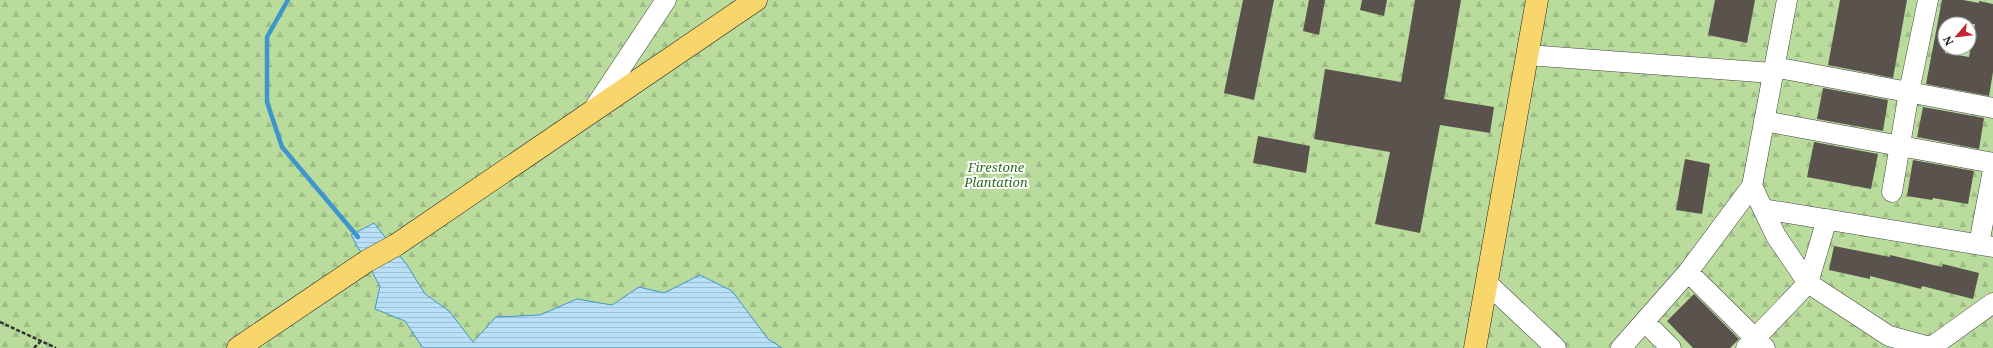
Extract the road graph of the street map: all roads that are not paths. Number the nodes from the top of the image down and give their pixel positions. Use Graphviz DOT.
graph roads {
  1 [pos="666,0"];
  2 [pos="756,0"];
  3 [pos="1537,0"];
  4 [pos="1787,0"];
  5 [pos="1928,0"];
  6 [pos="1527,55"];
  7 [pos="1774,70"];
  8 [pos="1909,92"];
  9 [pos="1993,108"];
  10 [pos="590,114"];
  11 [pos="1764,121"];
  12 [pos="1900,146"];
  13 [pos="1993,163"];
  14 [pos="1993,170"];
  15 [pos="1752,186"];
  16 [pos="1892,192"];
  17 [pos="1763,209"];
  18 [pos="1827,219"];
  19 [pos="1986,245"];
  20 [pos="1688,272"];
  21 [pos="1486,282"];
  22 [pos="1808,283"];
  23 [pos="1993,303"];
  24 [pos="1645,322"];
  25 [pos="1883,342"];
  26 [pos="251,345"];
  27 [pos="1755,345"];
  28 [pos="1475,348"];
  29 [pos="1556,348"];
  30 [pos="1621,348"];
  31 [pos="1671,348"];
  32 [pos="1931,348"];
  1 -- 10 [label="street"];
  2 -- 10 [label="main road"];
  3 -- 6 [label="main road"];
  4 -- 7 [label="street"];
  5 -- 8 [label="street"];
  6 -- 7 [label="street"];
  6 -- 21 [label="main road"];
  7 -- 8 [label="street"];
  7 -- 11 [label="street"];
  8 -- 9 [label="street"];
  8 -- 12 [label="street"];
  10 -- 26 [label="main road"];
  11 -- 12 [label="street"];
  11 -- 15 [label="street"];
  12 -- 13 [label="street"];
  12 -- 16 [label="street"];
  14 -- 19 [label="street"];
  15 -- 17 [label="street"];
  15 -- 20 [label="street"];
  17 -- 18 [label="street"];
  17 -- 22 [label="street"];
  18 -- 19 [label="street"];
  18 -- 22 [label="street"];
  20 -- 24 [label="street"];
  20 -- 27 [label="street"];
  21 -- 28 [label="main road"];
  21 -- 29 [label="street"];
  22 -- 25 [label="street"];
  22 -- 27 [label="street"];
  23 -- 32 [label="street"];
  24 -- 30 [label="street"];
  24 -- 31 [label="street"];
  25 -- 32 [label="street"];
}
